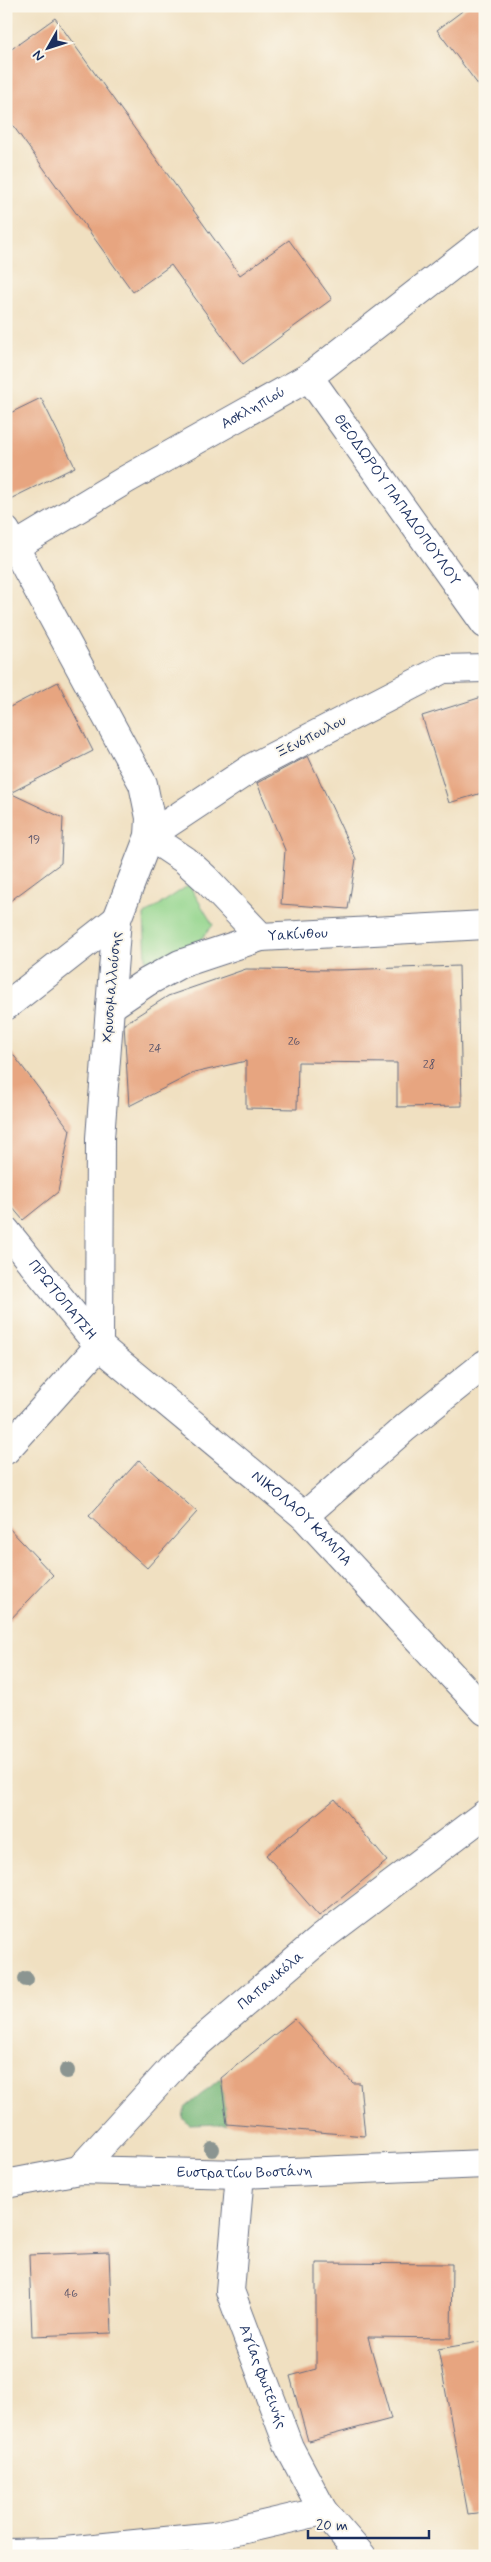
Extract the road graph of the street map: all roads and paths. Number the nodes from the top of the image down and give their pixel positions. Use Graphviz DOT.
graph roads {
  1 [pos="485,240"];
  2 [pos="309,377"];
  3 [pos="9,543"];
  4 [pos="485,624"];
  5 [pos="485,668"];
  6 [pos="149,836"];
  7 [pos="117,919"];
  8 [pos="485,925"];
  9 [pos="261,937"];
  10 [pos="6,1006"];
  11 [pos="110,1008"];
  12 [pos="6,1231"];
  13 [pos="99,1346"];
  14 [pos="485,1364"];
  15 [pos="6,1450"];
  16 [pos="304,1516"];
  17 [pos="485,1711"];
  18 [pos="485,1814"];
  19 [pos="485,2164"];
  20 [pos="79,2170"];
  21 [pos="240,2174"];
  22 [pos="6,2184"];
  23 [pos="323,2511"];
  24 [pos="6,2553"];
  25 [pos="55,2554"];
  26 [pos="362,2556"];
  1 -- 2 [label="street, Ασκληπιού"];
  2 -- 3 [label="street, Ασκληπιού"];
  2 -- 4 [label="street, ΘΕΟΔΩΡΟΥ ΠΑΠΑΔΟΠΟΥΛΟΥ"];
  3 -- 6 [label="street, Χρυσομαλλούσης"];
  5 -- 6 [label="street, Ξενόπουλου"];
  6 -- 7 [label="street, Χρυσομαλλούσης"];
  6 -- 9 [label="street, Υακίνθου"];
  7 -- 10 [label="street"];
  7 -- 11 [label="street, Χρυσομαλλούσης"];
  8 -- 9 [label="street, Υακίνθου"];
  9 -- 11 [label="street"];
  11 -- 13 [label="street, Χρυσομαλλούσης"];
  12 -- 13 [label="street, ΠΡΩΤΟΠΑΤΣΗ"];
  13 -- 15 [label="street"];
  13 -- 16 [label="street, ΝΙΚΟΛΑΟΥ ΚΑΜΠΑ"];
  14 -- 16 [label="street"];
  16 -- 17 [label="street, ΝΙΚΟΛΑΟΥ ΚΑΜΠΑ"];
  18 -- 20 [label="street, Παπανικόλα"];
  19 -- 21 [label="street, Ευστρατίου Βοστάνη"];
  20 -- 21 [label="street, Ευστρατίου Βοστάνη"];
  20 -- 22 [label="street, Ευστρατίου Βοστάνη"];
  21 -- 23 [label="street, Αγίας Φωτεινής"];
  23 -- 25 [label="street"];
  23 -- 26 [label="street, Αγίας Φωτεινής"];
  24 -- 25 [label="street"];
}
